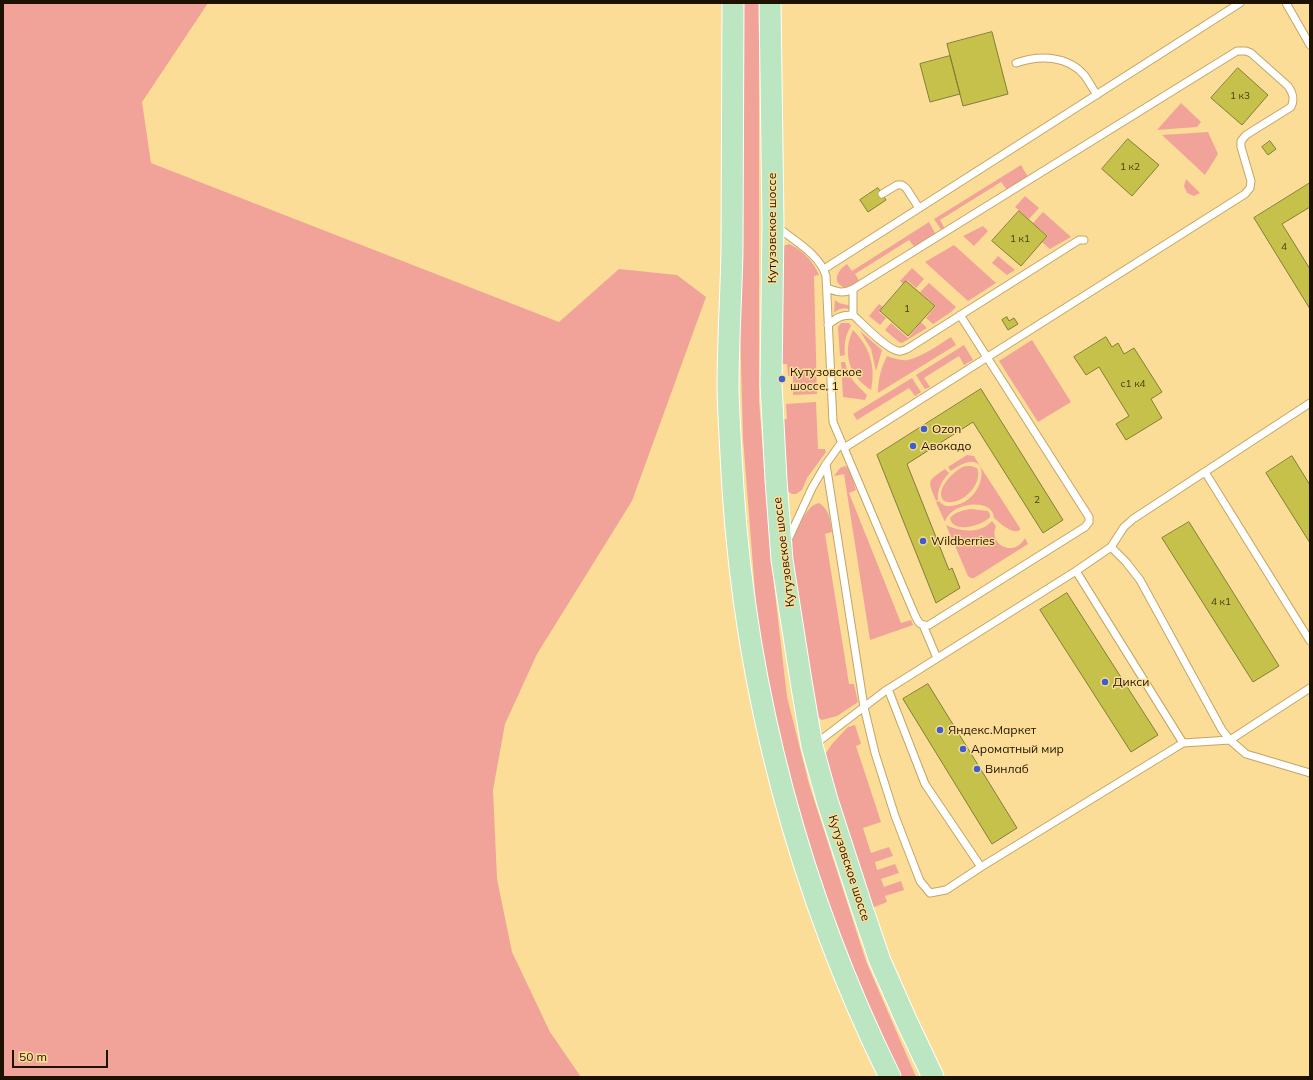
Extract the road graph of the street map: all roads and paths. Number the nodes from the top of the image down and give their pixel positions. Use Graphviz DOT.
graph roads {
  1 [pos="733,3"];
  2 [pos="770,3"];
  3 [pos="1240,3"];
  4 [pos="1286,3"];
  5 [pos="1310,45"];
  6 [pos="1016,63"];
  7 [pos="1096,95"];
  8 [pos="882,194"];
  9 [pos="919,208"];
  10 [pos="773,223"];
  11 [pos="1084,240"];
  12 [pos="824,269"];
  13 [pos="827,288"];
  14 [pos="853,289"];
  15 [pos="960,315"];
  16 [pos="854,316"];
  17 [pos="828,325"];
  18 [pos="987,358"];
  19 [pos="1310,403"];
  20 [pos="842,446"];
  21 [pos="826,464"];
  22 [pos="1205,472"];
  23 [pos="1111,547"];
  24 [pos="782,560"];
  25 [pos="1076,571"];
  26 [pos="923,625"];
  27 [pos="1310,641"];
  28 [pos="937,658"];
  29 [pos="888,688"];
  30 [pos="1310,688"];
  31 [pos="864,707"];
  32 [pos="1230,740"];
  33 [pos="1183,743"];
  34 [pos="812,746"];
  35 [pos="1310,772"];
  36 [pos="980,867"];
  37 [pos="890,1077"];
  38 [pos="933,1077"];
  1 -- 37 [label="main road"];
  2 -- 10 [label="main road, Кутузовское шоссе"];
  3 -- 7 [label="lane"];
  4 -- 5 [label="lane"];
  6 -- 7 [label="lane"];
  7 -- 9 [label="lane"];
  8 -- 9 [label="lane"];
  9 -- 12 [label="lane"];
  10 -- 12 [label="lane"];
  10 -- 24 [label="main road, Кутузовское шоссе"];
  11 -- 15 [label="lane"];
  12 -- 13 [label="lane"];
  13 -- 14 [label="lane"];
  13 -- 17 [label="lane"];
  14 -- 16 [label="lane"];
  14 -- 18 [label="lane"];
  15 -- 16 [label="lane"];
  15 -- 18 [label="lane"];
  16 -- 17 [label="lane"];
  17 -- 20 [label="lane"];
  18 -- 20 [label="lane"];
  18 -- 26 [label="lane"];
  19 -- 22 [label="lane"];
  20 -- 21 [label="lane"];
  20 -- 26 [label="lane"];
  21 -- 24 [label="lane"];
  21 -- 31 [label="lane"];
  22 -- 23 [label="lane"];
  22 -- 27 [label="lane"];
  23 -- 25 [label="lane"];
  23 -- 32 [label="lane"];
  24 -- 34 [label="main road, Кутузовское шоссе"];
  25 -- 28 [label="lane"];
  25 -- 33 [label="lane"];
  26 -- 28 [label="lane"];
  28 -- 29 [label="lane"];
  29 -- 31 [label="lane"];
  29 -- 36 [label="lane"];
  30 -- 32 [label="lane"];
  31 -- 34 [label="lane"];
  31 -- 36 [label="lane"];
  32 -- 33 [label="lane"];
  32 -- 35 [label="lane"];
  33 -- 36 [label="lane"];
  34 -- 38 [label="main road, Кутузовское шоссе"];
}
